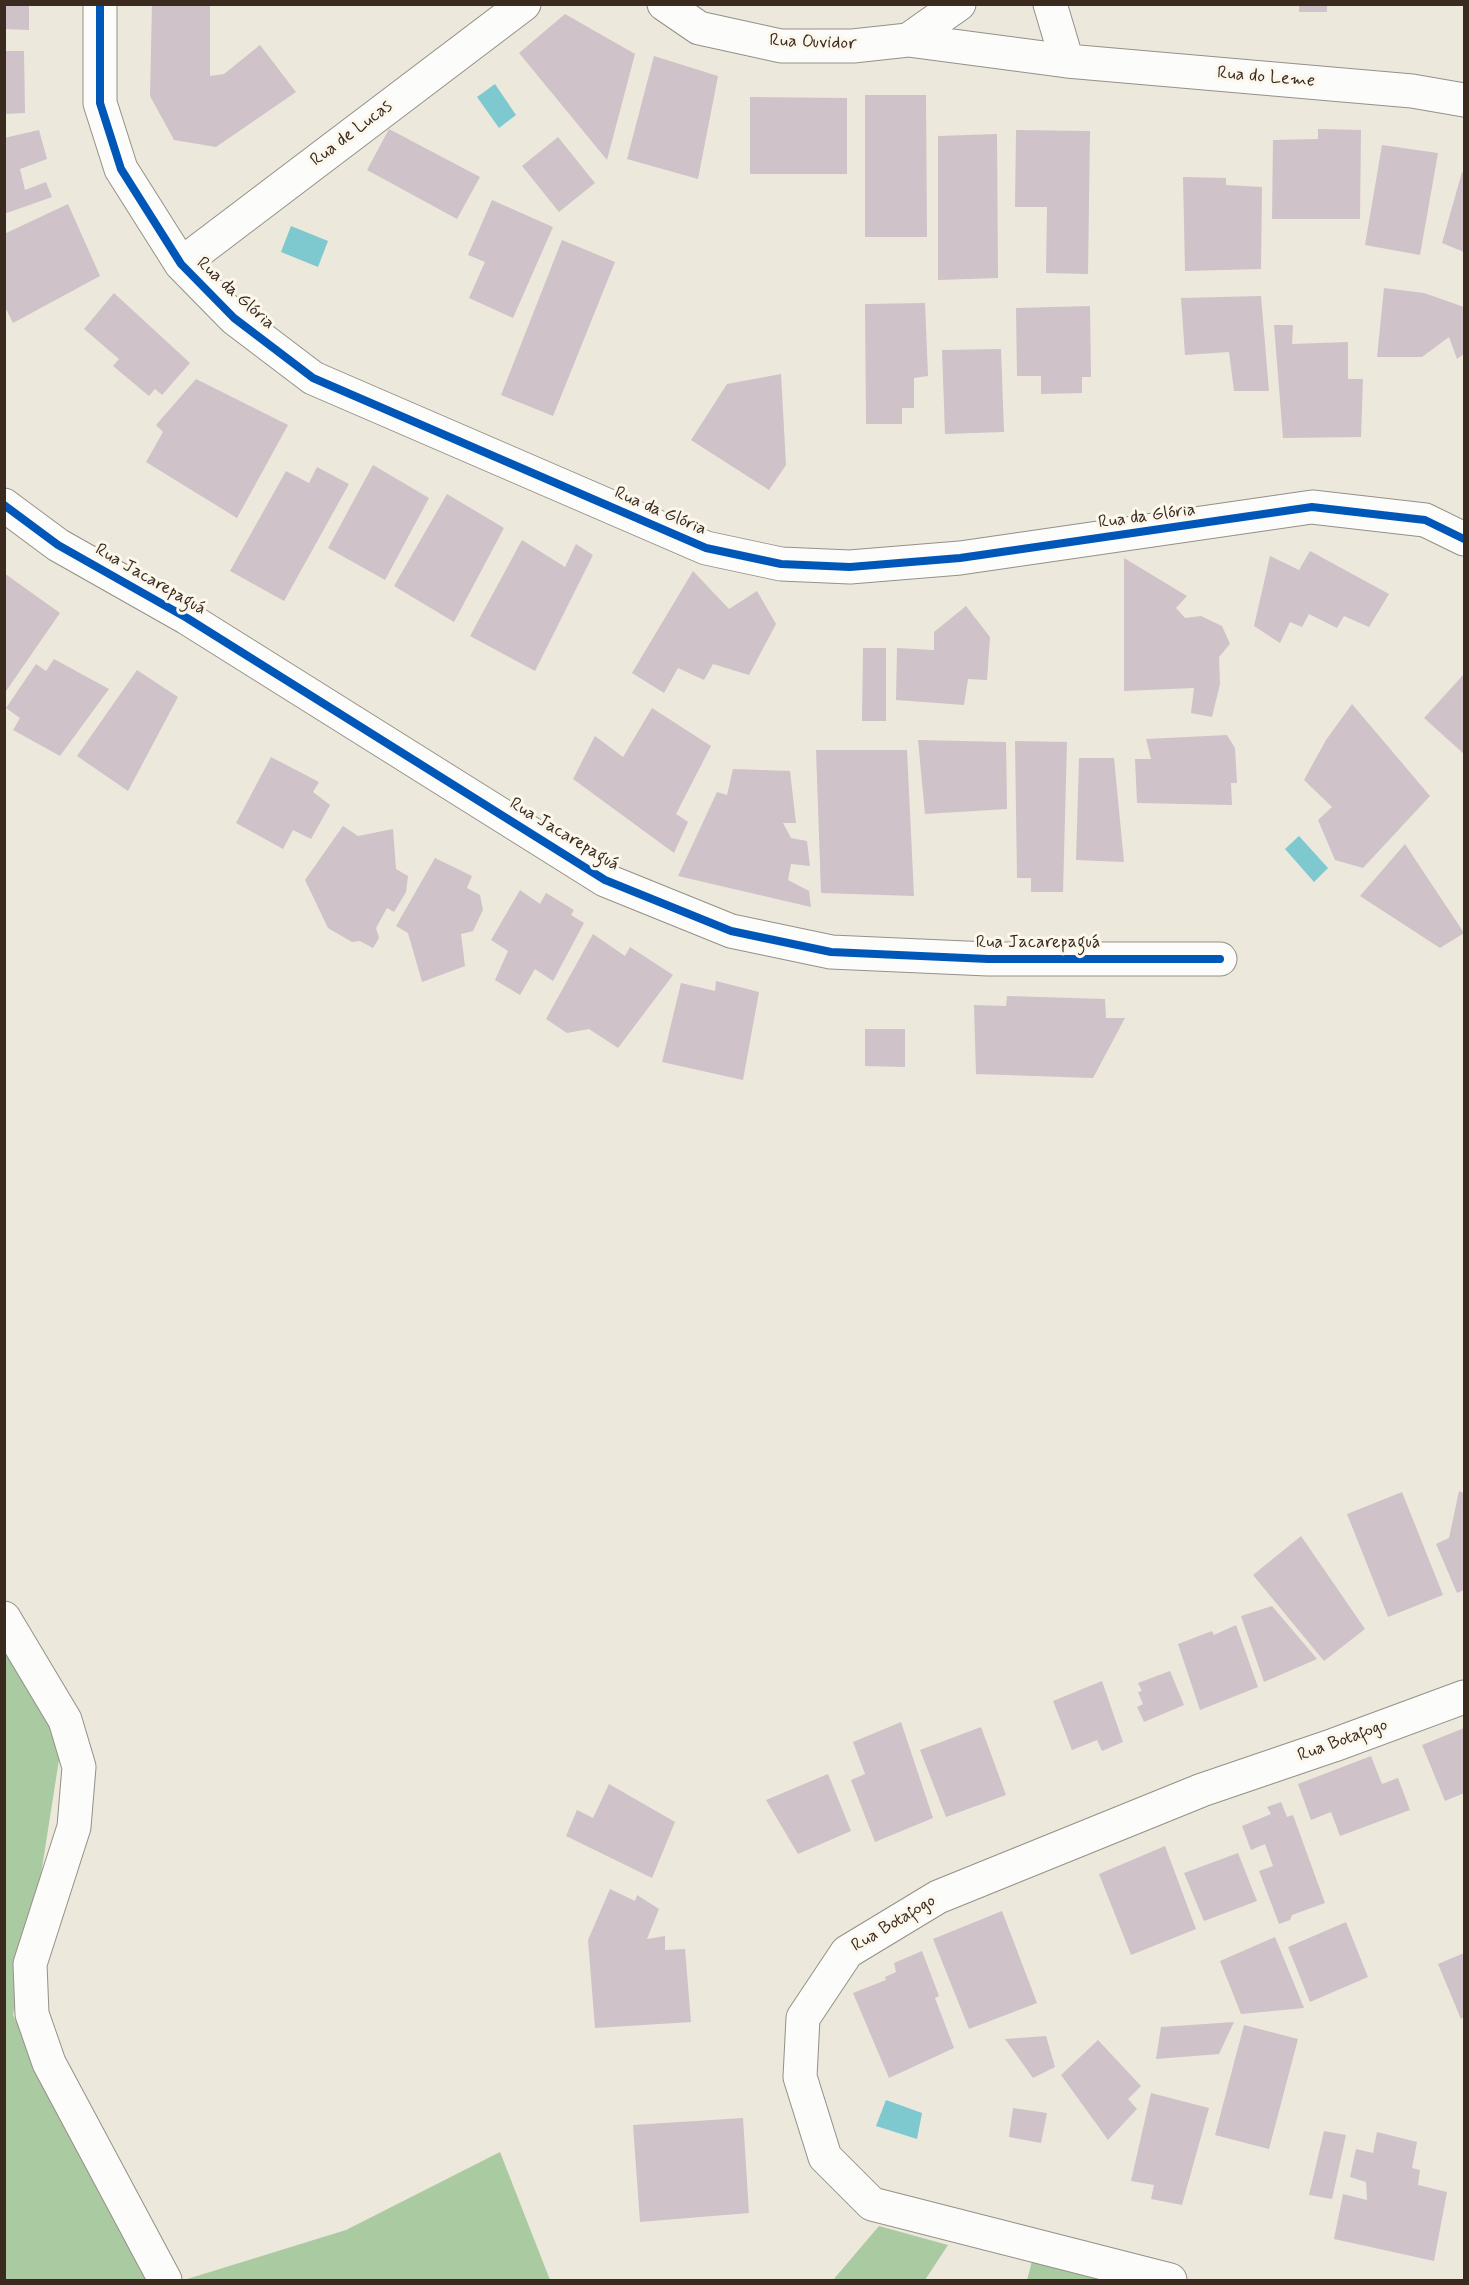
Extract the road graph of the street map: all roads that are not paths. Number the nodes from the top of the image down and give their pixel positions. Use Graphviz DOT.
graph roads {
  1 [pos="100,4"];
  2 [pos="524,4"];
  3 [pos="664,4"];
  4 [pos="959,4"];
  5 [pos="1050,4"];
  6 [pos="908,40"];
  7 [pos="1067,61"];
  8 [pos="1464,100"];
  9 [pos="181,264"];
  10 [pos="4,505"];
  11 [pos="1464,539"];
  12 [pos="1220,959"];
  13 [pos="4,1618"];
  14 [pos="1464,1697"];
  15 [pos="165,2280"];
  16 [pos="1170,2280"];
  1 -- 9 [label="street, Rua da Glória"];
  2 -- 9 [label="street, Rua de Lucas"];
  3 -- 6 [label="street, Rua Ouvidor"];
  4 -- 6 [label="street, Rua Ouvidor"];
  5 -- 7 [label="street"];
  6 -- 7 [label="street, Rua do Leme"];
  7 -- 8 [label="street, Rua do Leme"];
  9 -- 11 [label="street, Rua da Glória"];
  10 -- 12 [label="street, Rua Jacarepaguá"];
  13 -- 15 [label="street"];
  14 -- 16 [label="street, Rua Botafogo"];
}
